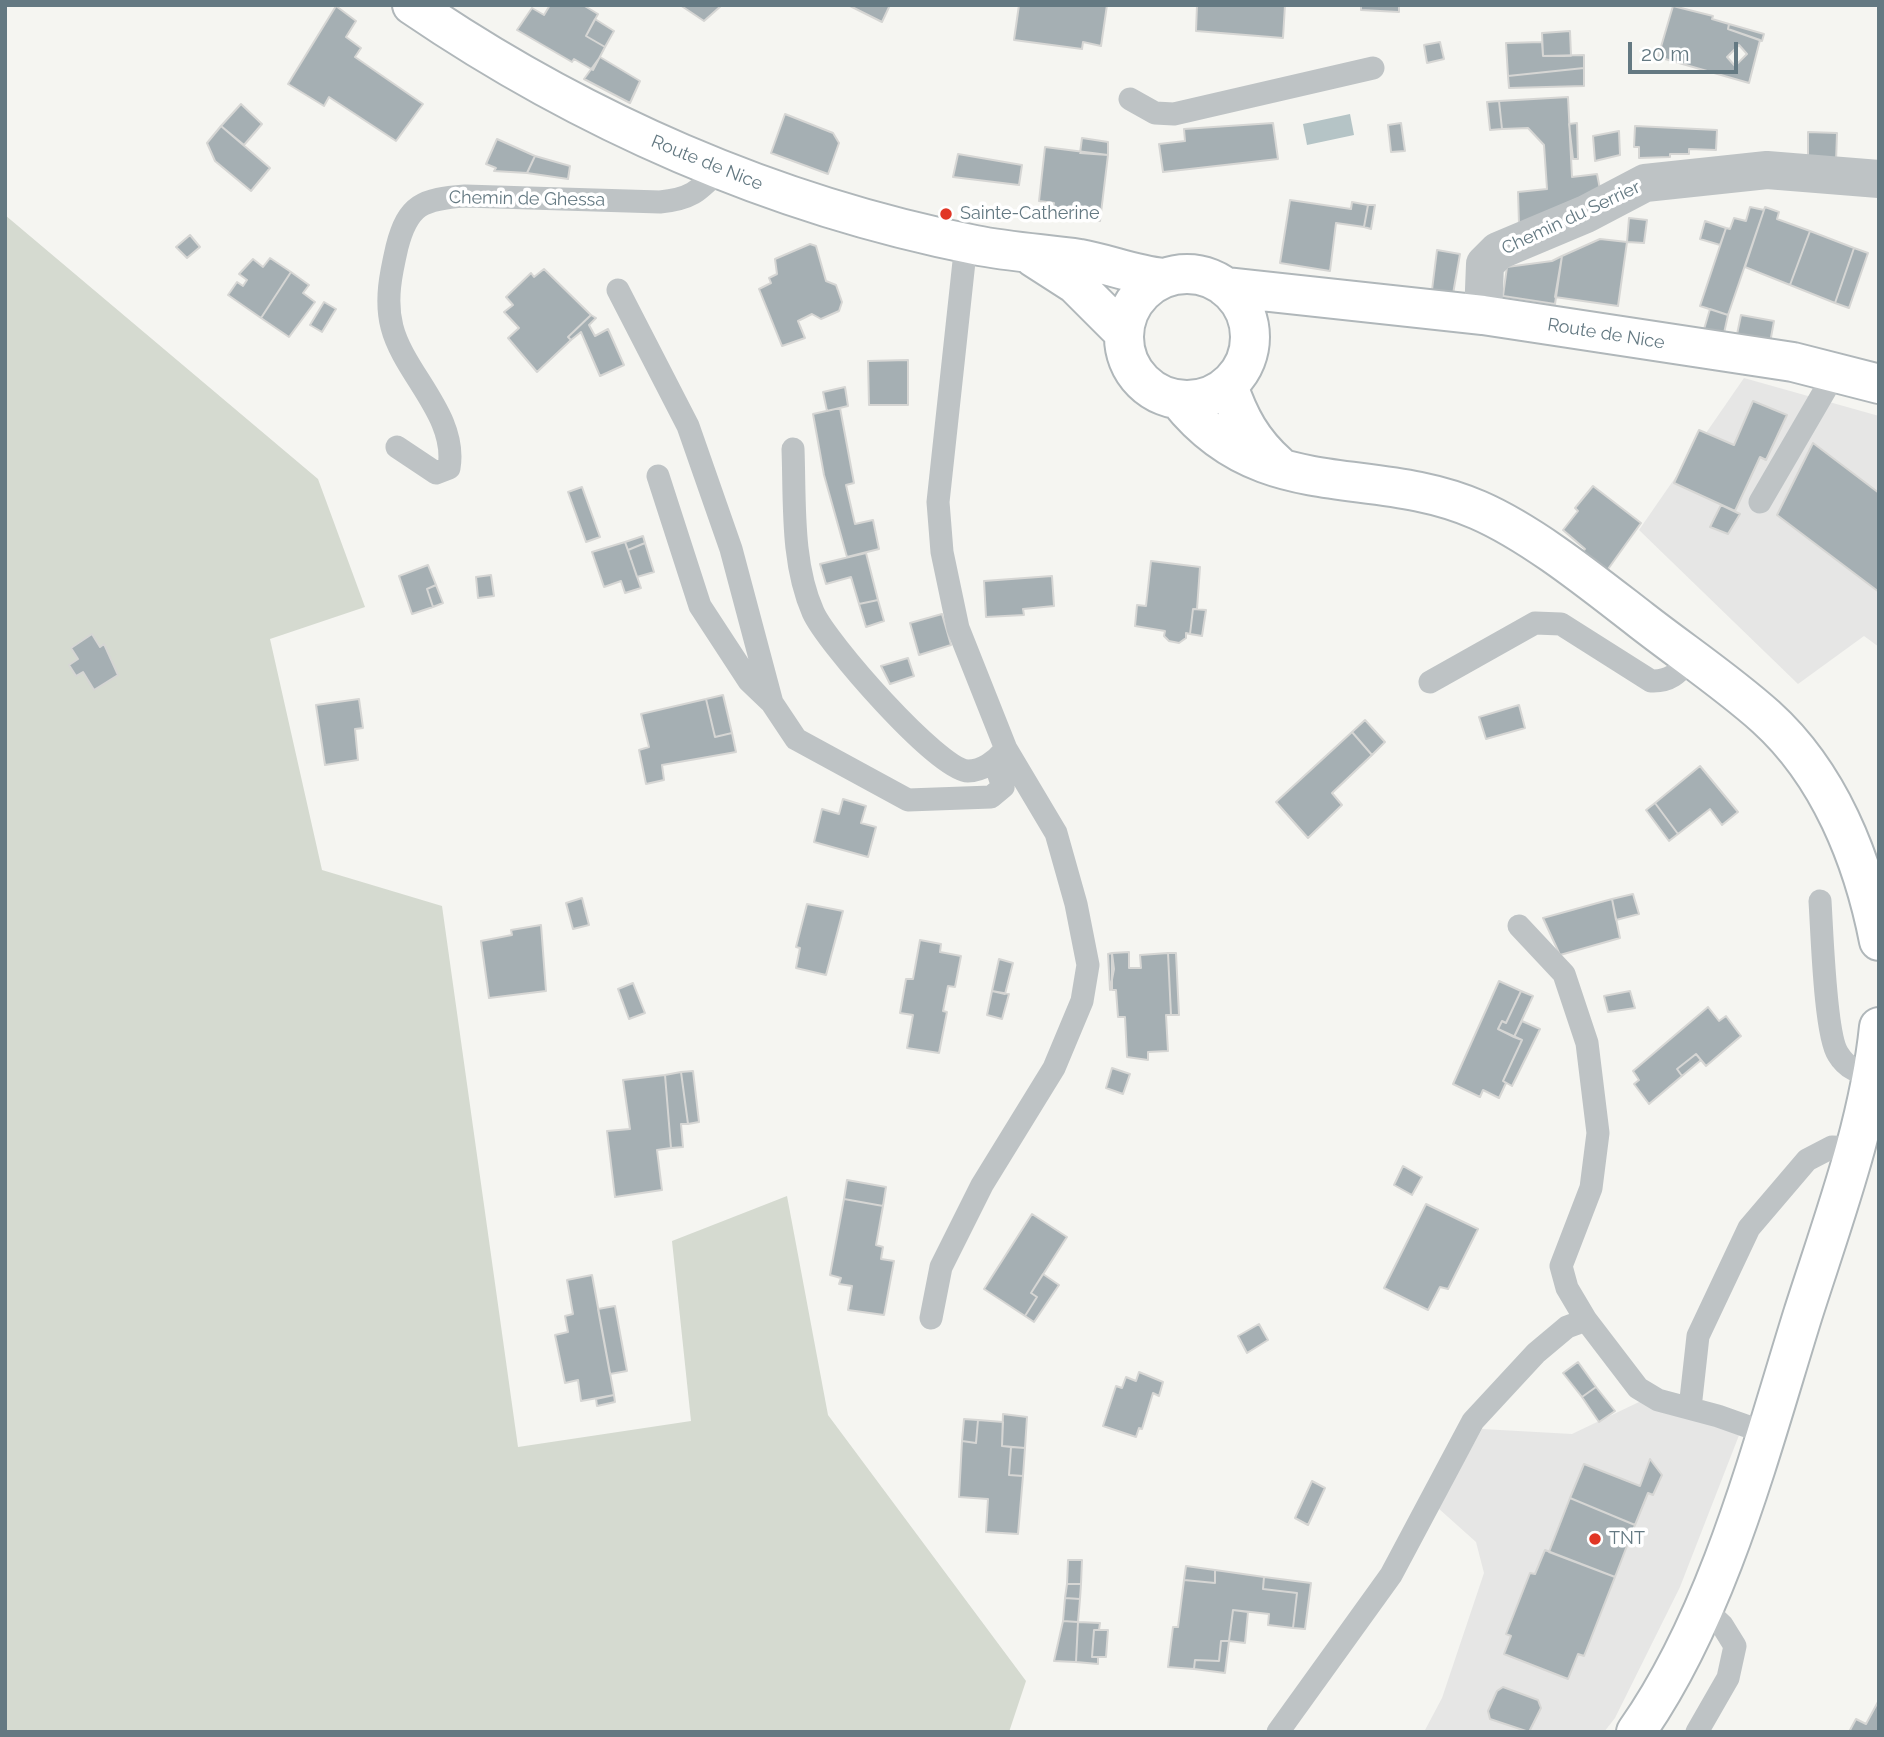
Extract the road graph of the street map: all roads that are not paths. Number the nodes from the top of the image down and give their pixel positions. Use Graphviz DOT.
graph roads {
  1 [pos="412,5"];
  2 [pos="1373,68"];
  3 [pos="1130,99"];
  4 [pos="718,171"];
  5 [pos="1879,179"];
  6 [pos="966,243"];
  7 [pos="1028,255"];
  8 [pos="1163,278"];
  9 [pos="1225,287"];
  10 [pos="618,290"];
  11 [pos="1331,301"];
  12 [pos="1483,315"];
  13 [pos="1124,333"];
  14 [pos="1250,342"];
  15 [pos="1835,373"];
  16 [pos="1879,384"];
  17 [pos="1228,385"];
  18 [pos="1179,400"];
  19 [pos="397,447"];
  20 [pos="793,449"];
  21 [pos="1285,471"];
  22 [pos="657,476"];
  23 [pos="1760,502"];
  24 [pos="1691,659"];
  25 [pos="1430,682"];
  26 [pos="772,703"];
  27 [pos="1001,756"];
  28 [pos="1820,901"];
  29 [pos="1519,926"];
  30 [pos="1879,940"];
  31 [pos="1879,1027"];
  32 [pos="1874,1076"];
  33 [pos="1855,1148"];
  34 [pos="931,1318"];
  35 [pos="1586,1320"];
  36 [pos="1690,1408"];
  37 [pos="1766,1433"];
  38 [pos="1705,1609"];
  39 [pos="1278,1732"];
  40 [pos="1636,1732"];
  41 [pos="1697,1732"];
  1 -- 4 [label="main road, Route de Nice"];
  2 -- 3 [label="lane"];
  4 -- 6 [label="main road, Route de Nice"];
  4 -- 19 [label="lane, Chemin de Ghessa"];
  5 -- 12 [label="street, Chemin du Serrier"];
  6 -- 7 [label="main road, Route de Nice"];
  6 -- 27 [label="lane"];
  7 -- 8 [label="main road, Route de Nice"];
  7 -- 13 [label="main road, Route de Nice"];
  8 -- 9 [label="main road"];
  8 -- 13 [label="main road"];
  9 -- 11 [label="main road, Route de Nice"];
  9 -- 14 [label="main road"];
  10 -- 26 [label="lane"];
  11 -- 12 [label="main road, Route de Nice"];
  11 -- 14 [label="main road, Route de Nice"];
  12 -- 15 [label="main road, Route de Nice"];
  13 -- 18 [label="main road"];
  14 -- 17 [label="main road"];
  15 -- 16 [label="main road, Route de Nice"];
  15 -- 23 [label="lane"];
  17 -- 18 [label="main road"];
  17 -- 21 [label="main road"];
  18 -- 21 [label="main road"];
  20 -- 27 [label="lane"];
  21 -- 24 [label="main road"];
  22 -- 26 [label="lane"];
  24 -- 25 [label="lane"];
  24 -- 30 [label="main road"];
  26 -- 27 [label="lane"];
  27 -- 34 [label="lane"];
  28 -- 32 [label="lane"];
  29 -- 35 [label="lane"];
  31 -- 32 [label="main road"];
  32 -- 33 [label="main road"];
  33 -- 36 [label="lane"];
  33 -- 37 [label="main road"];
  35 -- 36 [label="lane"];
  35 -- 39 [label="lane"];
  36 -- 37 [label="lane"];
  37 -- 38 [label="main road"];
  38 -- 40 [label="main road"];
  38 -- 41 [label="lane"];
}
